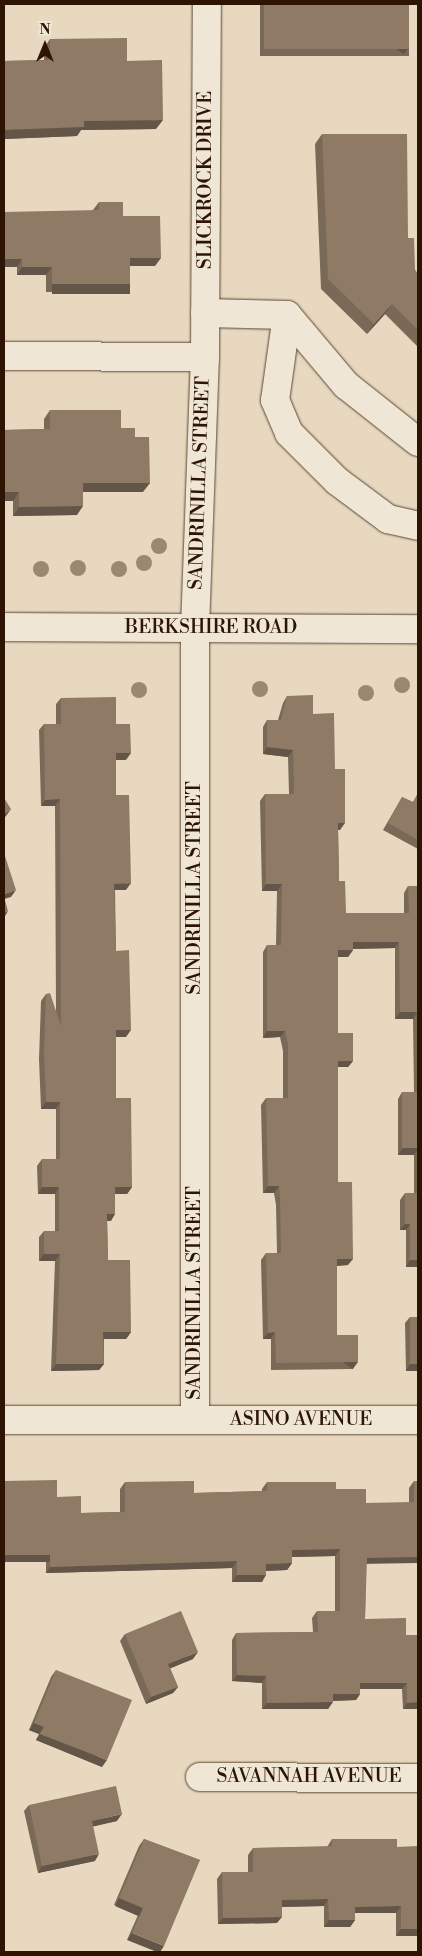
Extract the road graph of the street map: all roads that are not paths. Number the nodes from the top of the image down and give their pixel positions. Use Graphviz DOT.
graph roads {
  1 [pos="207,4"];
  2 [pos="205,313"];
  3 [pos="287,315"];
  4 [pos="4,356"];
  5 [pos="205,357"];
  6 [pos="418,442"];
  7 [pos="418,526"];
  8 [pos="4,627"];
  9 [pos="195,628"];
  10 [pos="418,629"];
  11 [pos="4,1420"];
  12 [pos="195,1420"];
  13 [pos="418,1420"];
  14 [pos="200,1777"];
  15 [pos="418,1778"];
  1 -- 2 [label="street, SLICKROCK DRIVE"];
  2 -- 3 [label="street"];
  2 -- 5 [label="street, SLICKROCK DRIVE"];
  3 -- 6 [label="street"];
  3 -- 7 [label="street"];
  4 -- 5 [label="street"];
  5 -- 9 [label="street, SANDRINILLA STREET"];
  8 -- 9 [label="street, BERKSHIRE ROAD"];
  9 -- 10 [label="street, BERKSHIRE ROAD"];
  9 -- 12 [label="street, SANDRINILLA STREET"];
  11 -- 12 [label="street, ASINO AVENUE"];
  12 -- 13 [label="street, ASINO AVENUE"];
  14 -- 15 [label="street, SAVANNAH AVENUE"];
}
